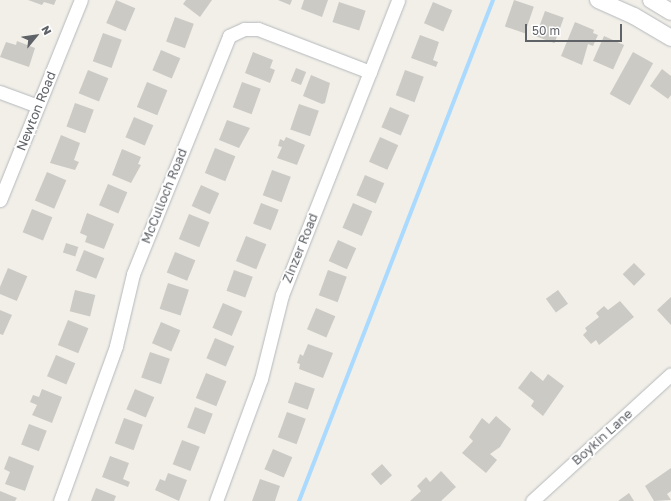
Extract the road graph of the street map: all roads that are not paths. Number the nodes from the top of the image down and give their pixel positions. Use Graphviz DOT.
graph roads {
  1 [pos="81,0"];
  2 [pos="398,0"];
  3 [pos="598,0"];
  4 [pos="652,0"];
  5 [pos="671,12"];
  6 [pos="671,38"];
  7 [pos="370,72"];
  8 [pos="0,92"];
  9 [pos="38,106"];
  10 [pos="0,200"];
  11 [pos="671,374"];
  12 [pos="60,501"];
  13 [pos="216,501"];
  14 [pos="532,501"];
  1 -- 9 [label="street, Newton Road"];
  2 -- 7 [label="street, Zinzer Road"];
  3 -- 6 [label="street"];
  4 -- 5 [label="street"];
  7 -- 12 [label="street, McCulloch Road"];
  7 -- 13 [label="street, Zinzer Road"];
  8 -- 9 [label="street"];
  9 -- 10 [label="street, Newton Road"];
  11 -- 14 [label="street, Boykin Lane"];
}
